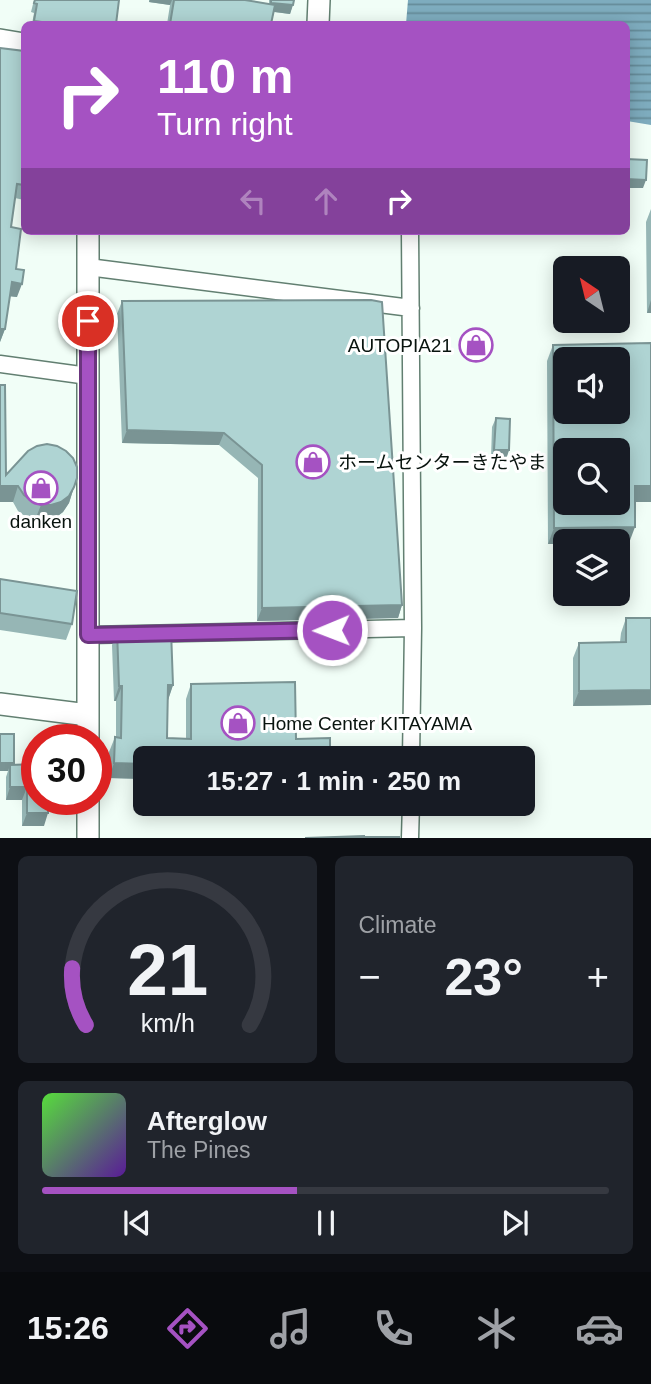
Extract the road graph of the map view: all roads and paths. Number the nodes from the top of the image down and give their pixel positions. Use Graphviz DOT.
graph roads {
  1 [pos="319,0"];
  2 [pos="318,21"];
  3 [pos="0,40"];
  4 [pos="21,44"];
  5 [pos="88,235"];
  6 [pos="410,235"];
  7 [pos="88,267"];
  8 [pos="411,309"];
  9 [pos="0,364"];
  10 [pos="88,376"];
  11 [pos="413,628"];
  12 [pos="88,635"];
  13 [pos="0,704"];
  14 [pos="88,715"];
  15 [pos="88,724"];
  16 [pos="411,746"];
  17 [pos="88,815"];
  18 [pos="411,816"];
  19 [pos="88,838"];
  20 [pos="410,838"];
  1 -- 2 [label="street"];
  3 -- 4 [label="street"];
  5 -- 7 [label="street"];
  6 -- 8 [label="street"];
  7 -- 8 [label="street"];
  7 -- 10 [label="street"];
  8 -- 11 [label="street"];
  9 -- 10 [label="street"];
  10 -- 12 [label="street"];
  11 -- 12 [label="street"];
  11 -- 16 [label="street"];
  12 -- 14 [label="street"];
  13 -- 14 [label="street"];
  14 -- 15 [label="street"];
  17 -- 19 [label="street"];
  18 -- 20 [label="street"];
}
